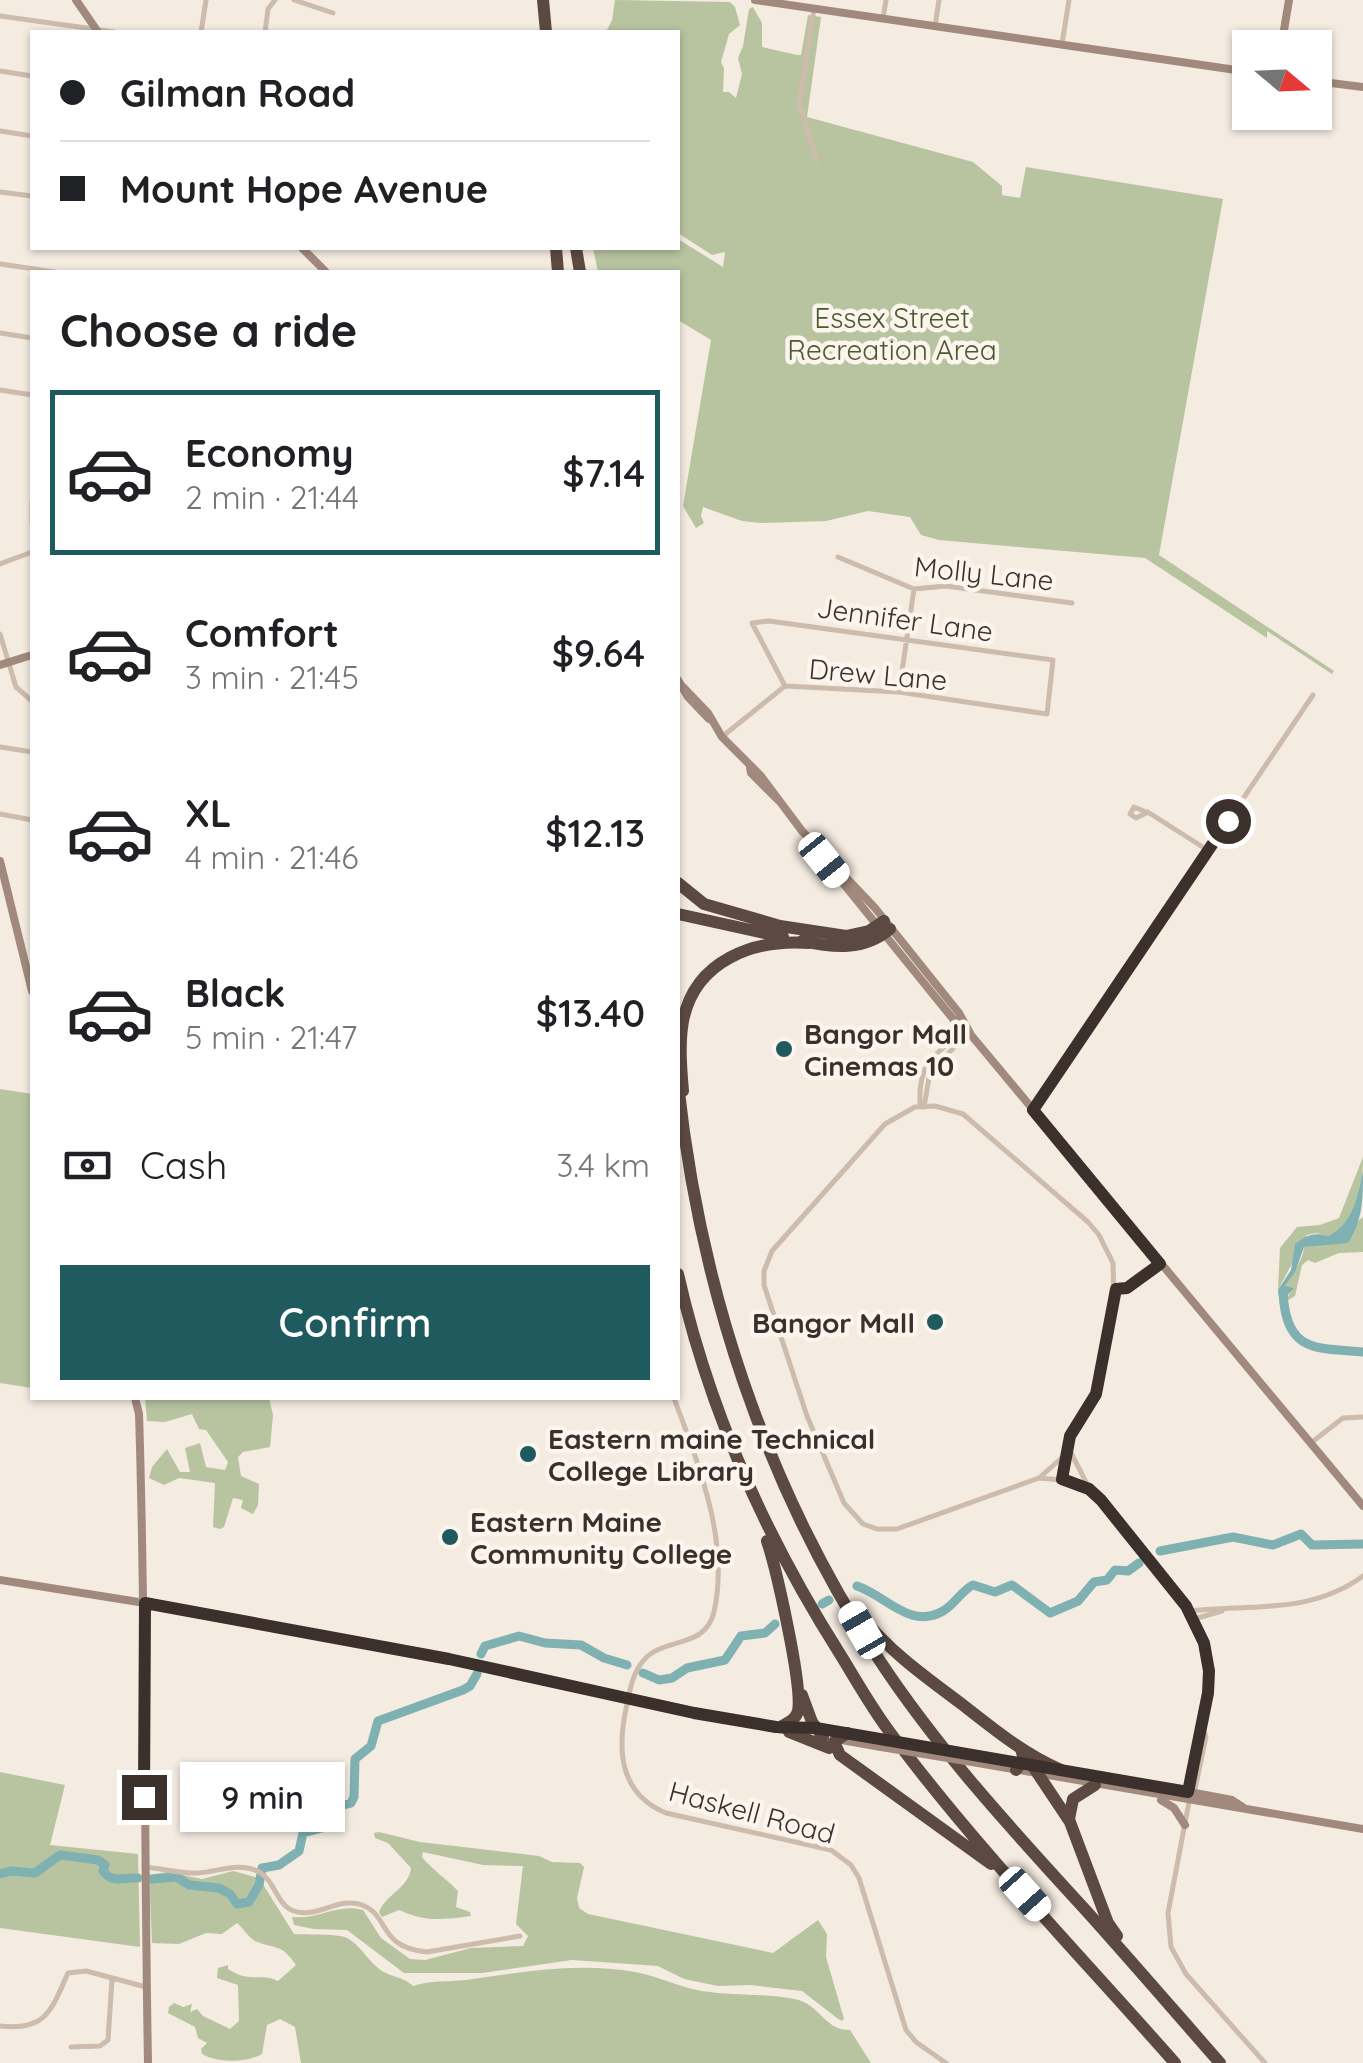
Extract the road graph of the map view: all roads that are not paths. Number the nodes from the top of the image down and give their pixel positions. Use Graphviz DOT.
graph roads {
  1 [pos="76,0"];
  2 [pos="206,0"];
  3 [pos="275,0"];
  4 [pos="294,0"];
  5 [pos="534,0"];
  6 [pos="542,0"];
  7 [pos="756,0"];
  8 [pos="886,0"];
  9 [pos="939,0"];
  10 [pos="1069,0"];
  11 [pos="1288,0"];
  12 [pos="794,2"];
  13 [pos="814,9"];
  14 [pos="333,13"];
  15 [pos="0,16"];
  16 [pos="884,18"];
  17 [pos="935,26"];
  18 [pos="91,30"];
  19 [pos="96,30"];
  20 [pos="202,30"];
  21 [pos="265,30"];
  22 [pos="538,30"];
  23 [pos="546,30"];
  24 [pos="1284,30"];
  25 [pos="1062,44"];
  26 [pos="1232,69"];
  27 [pos="0,72"];
  28 [pos="30,76"];
  29 [pos="1332,83"];
  30 [pos="1363,87"];
  31 [pos="0,131"];
  32 [pos="30,136"];
  33 [pos="817,161"];
  34 [pos="0,192"];
  35 [pos="30,196"];
  36 [pos="304,250"];
  37 [pos="0,264"];
  38 [pos="41,270"];
  39 [pos="324,270"];
  40 [pos="0,333"];
  41 [pos="30,338"];
  42 [pos="0,390"];
  43 [pos="30,396"];
  44 [pos="30,553"];
  45 [pos="838,556"];
  46 [pos="0,564"];
  47 [pos="914,590"];
  48 [pos="1072,603"];
  49 [pos="0,634"];
  50 [pos="907,640"];
  51 [pos="30,657"];
  52 [pos="4,664"];
  53 [pos="680,683"];
  54 [pos="785,686"];
  55 [pos="898,692"];
  56 [pos="1313,694"];
  57 [pos="30,699"];
  58 [pos="1047,714"];
  59 [pos="722,736"];
  60 [pos="0,747"];
  61 [pos="30,752"];
  62 [pos="1148,812"];
  63 [pos="0,814"];
  64 [pos="30,820"];
  65 [pos="1209,851"];
  66 [pos="0,861"];
  67 [pos="680,884"];
  68 [pos="680,914"];
  69 [pos="883,928"];
  70 [pos="809,943"];
  71 [pos="30,976"];
  72 [pos="966,1029"];
  73 [pos="680,1099"];
  74 [pos="924,1106"];
  75 [pos="1033,1110"];
  76 [pos="689,1168"];
  77 [pos="1160,1264"];
  78 [pos="680,1281"];
  79 [pos="1116,1289"];
  80 [pos="136,1400"];
  81 [pos="675,1400"];
  82 [pos="1363,1417"];
  83 [pos="1310,1444"];
  84 [pos="1067,1450"];
  85 [pos="743,1478"];
  86 [pos="1040,1478"];
  87 [pos="1062,1479"];
  88 [pos="1089,1489"];
  89 [pos="1363,1506"];
  90 [pos="1363,1576"];
  91 [pos="0,1580"];
  92 [pos="145,1603"];
  93 [pos="846,1603"];
  94 [pos="1225,1610"];
  95 [pos="1189,1611"];
  96 [pos="1194,1619"];
  97 [pos="797,1684"];
  98 [pos="628,1698"];
  99 [pos="782,1728"];
  100 [pos="830,1734"];
  101 [pos="840,1754"];
  102 [pos="1026,1765"];
  103 [pos="1061,1770"];
  104 [pos="1095,1785"];
  105 [pos="1190,1795"];
  106 [pos="1152,1796"];
  107 [pos="1070,1822"];
  108 [pos="1185,1825"];
  109 [pos="1363,1829"];
  110 [pos="144,1866"];
  111 [pos="1025,1894"];
  112 [pos="520,1936"];
  113 [pos="1143,1975"];
  114 [pos="112,1979"];
  115 [pos="146,1988"];
  116 [pos="0,2026"];
  117 [pos="71,2046"];
  118 [pos="148,2063"];
  119 [pos="946,2063"];
  120 [pos="1176,2063"];
  121 [pos="1220,2063"];
  122 [pos="1264,2063"];
  1 -- 19 [label="main road"];
  2 -- 20 [label="street"];
  3 -- 21 [label="street"];
  4 -- 14 [label="street"];
  5 -- 22 [label="highway"];
  6 -- 23 [label="highway"];
  7 -- 12 [label="main road"];
  8 -- 16 [label="street"];
  9 -- 17 [label="street"];
  10 -- 25 [label="street"];
  11 -- 24 [label="main road"];
  12 -- 13 [label="main road"];
  13 -- 16 [label="main road"];
  13 -- 33 [label="street"];
  15 -- 18 [label="street"];
  16 -- 17 [label="main road"];
  17 -- 25 [label="main road"];
  25 -- 26 [label="main road"];
  27 -- 28 [label="street"];
  29 -- 30 [label="main road"];
  31 -- 32 [label="street"];
  34 -- 35 [label="street"];
  36 -- 39 [label="main road"];
  37 -- 38 [label="street"];
  40 -- 41 [label="street"];
  42 -- 43 [label="street"];
  44 -- 46 [label="street"];
  45 -- 47 [label="street, Molly Lane"];
  47 -- 48 [label="street, Molly Lane"];
  47 -- 50 [label="street"];
  49 -- 52 [label="street"];
  50 -- 54 [label="street, Jennifer Lane"];
  50 -- 55 [label="street"];
  50 -- 58 [label="street, Jennifer Lane"];
  51 -- 52 [label="main road"];
  52 -- 57 [label="street"];
  53 -- 59 [label="main road"];
  54 -- 55 [label="street, Drew Lane"];
  54 -- 59 [label="street, Drew Lane"];
  55 -- 58 [label="street, Drew Lane"];
  56 -- 65 [label="street"];
  59 -- 69 [label="main road"];
  60 -- 61 [label="street"];
  62 -- 65 [label="street"];
  63 -- 64 [label="street"];
  65 -- 75 [label="street"];
  66 -- 71 [label="main road"];
  67 -- 69 [label="highway"];
  68 -- 70 [label="highway"];
  69 -- 70 [label="highway"];
  69 -- 72 [label="main road"];
  70 -- 76 [label="highway"];
  72 -- 74 [label="street"];
  72 -- 75 [label="main road"];
  73 -- 76 [label="highway"];
  74 -- 79 [label="street"];
  74 -- 86 [label="street"];
  75 -- 77 [label="main road"];
  76 -- 93 [label="highway"];
  77 -- 79 [label="street"];
  77 -- 83 [label="main road"];
  78 -- 85 [label="highway"];
  79 -- 84 [label="street"];
  80 -- 92 [label="main road"];
  81 -- 98 [label="street, Haskell Road"];
  82 -- 83 [label="street"];
  83 -- 89 [label="main road"];
  84 -- 86 [label="street"];
  84 -- 87 [label="street"];
  84 -- 88 [label="street"];
  85 -- 97 [label="highway"];
  85 -- 111 [label="highway"];
  86 -- 87 [label="street"];
  87 -- 88 [label="street"];
  88 -- 95 [label="street"];
  90 -- 94 [label="street"];
  91 -- 92 [label="main road"];
  92 -- 98 [label="main road"];
  92 -- 110 [label="main road"];
  93 -- 102 [label="highway"];
  93 -- 113 [label="highway"];
  94 -- 95 [label="street"];
  94 -- 96 [label="street"];
  95 -- 96 [label="street"];
  96 -- 105 [label="street"];
  97 -- 99 [label="highway"];
  97 -- 100 [label="highway"];
  98 -- 99 [label="main road"];
  98 -- 119 [label="street, Haskell Road"];
  99 -- 100 [label="main road"];
  99 -- 101 [label="highway"];
  100 -- 101 [label="highway"];
  100 -- 102 [label="main road, bridge"];
  100 -- 102 [label="main road, bridge"];
  101 -- 111 [label="highway"];
  102 -- 103 [label="highway"];
  102 -- 104 [label="main road"];
  102 -- 107 [label="highway"];
  103 -- 105 [label="main road"];
  104 -- 106 [label="main road"];
  104 -- 107 [label="highway"];
  105 -- 106 [label="main road"];
  105 -- 108 [label="street"];
  105 -- 109 [label="main road"];
  106 -- 108 [label="main road"];
  107 -- 113 [label="highway"];
  108 -- 122 [label="street"];
  110 -- 112 [label="street"];
  110 -- 115 [label="main road"];
  111 -- 120 [label="highway"];
  113 -- 121 [label="highway"];
  114 -- 115 [label="street"];
  114 -- 116 [label="street"];
  114 -- 117 [label="street"];
  115 -- 118 [label="main road"];
}
